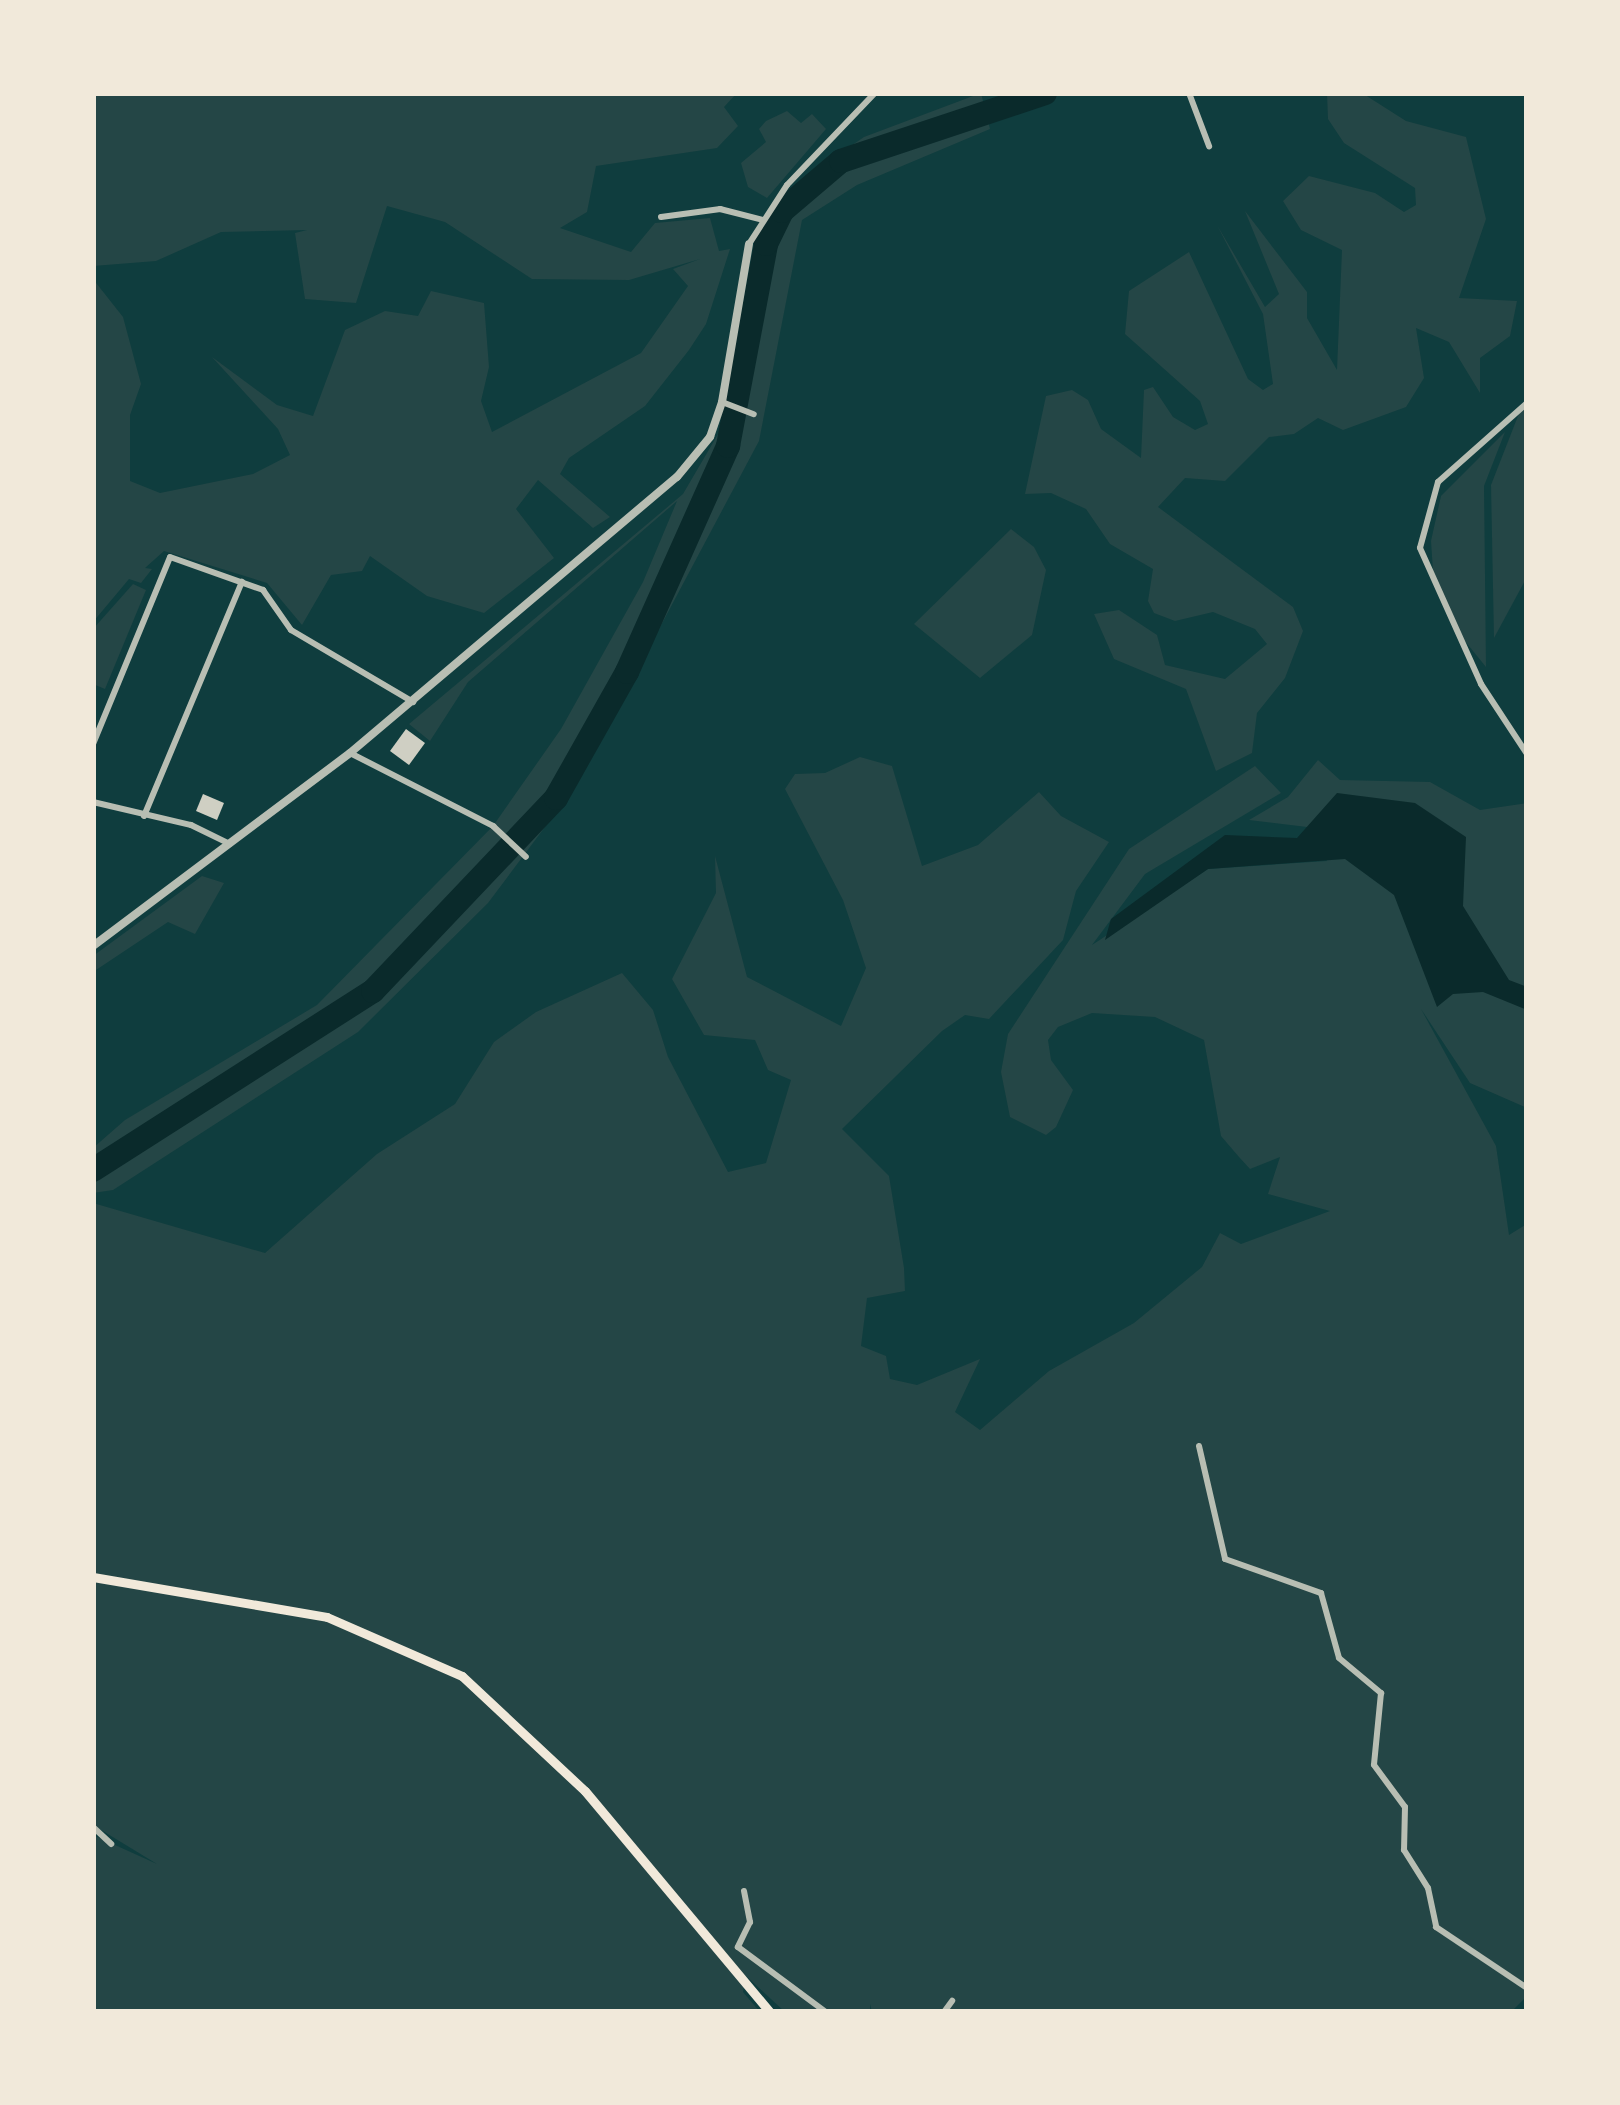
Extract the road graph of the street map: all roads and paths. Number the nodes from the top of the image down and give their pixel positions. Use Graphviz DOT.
graph roads {
  1 [pos="875,93"];
  2 [pos="1190,93"];
  3 [pos="1209,146"];
  4 [pos="1527,147"];
  5 [pos="1527,184"];
  6 [pos="661,217"];
  7 [pos="764,220"];
  8 [pos="749,244"];
  9 [pos="1527,403"];
  10 [pos="727,404"];
  11 [pos="754,414"];
  12 [pos="242,582"];
  13 [pos="412,702"];
  14 [pos="93,744"];
  15 [pos="350,753"];
  16 [pos="1527,754"];
  17 [pos="93,802"];
  18 [pos="144,816"];
  19 [pos="230,844"];
  20 [pos="526,857"];
  21 [pos="93,946"];
  22 [pos="1199,1446"];
  23 [pos="93,1577"];
  24 [pos="93,1828"];
  25 [pos="111,1844"];
  26 [pos="744,1892"];
  27 [pos="1527,1988"];
  28 [pos="952,2001"];
  29 [pos="815,2004"];
  30 [pos="770,2012"];
  31 [pos="809,2012"];
  32 [pos="826,2012"];
  33 [pos="944,2012"];
  1 -- 7 [label="street"];
  2 -- 3 [label="street"];
  4 -- 5 [label="street"];
  6 -- 7 [label="street"];
  7 -- 8 [label="street"];
  8 -- 10 [label="street"];
  9 -- 16 [label="street"];
  10 -- 11 [label="street"];
  10 -- 13 [label="street"];
  12 -- 13 [label="street"];
  12 -- 14 [label="street"];
  12 -- 18 [label="street"];
  13 -- 15 [label="street"];
  15 -- 19 [label="street"];
  15 -- 20 [label="street"];
  17 -- 18 [label="street"];
  18 -- 19 [label="street"];
  19 -- 21 [label="street"];
  22 -- 27 [label="street"];
  23 -- 30 [label="main road"];
  24 -- 25 [label="street"];
  26 -- 29 [label="street"];
  28 -- 33 [label="street"];
  29 -- 31 [label="street"];
  29 -- 32 [label="street"];
}
